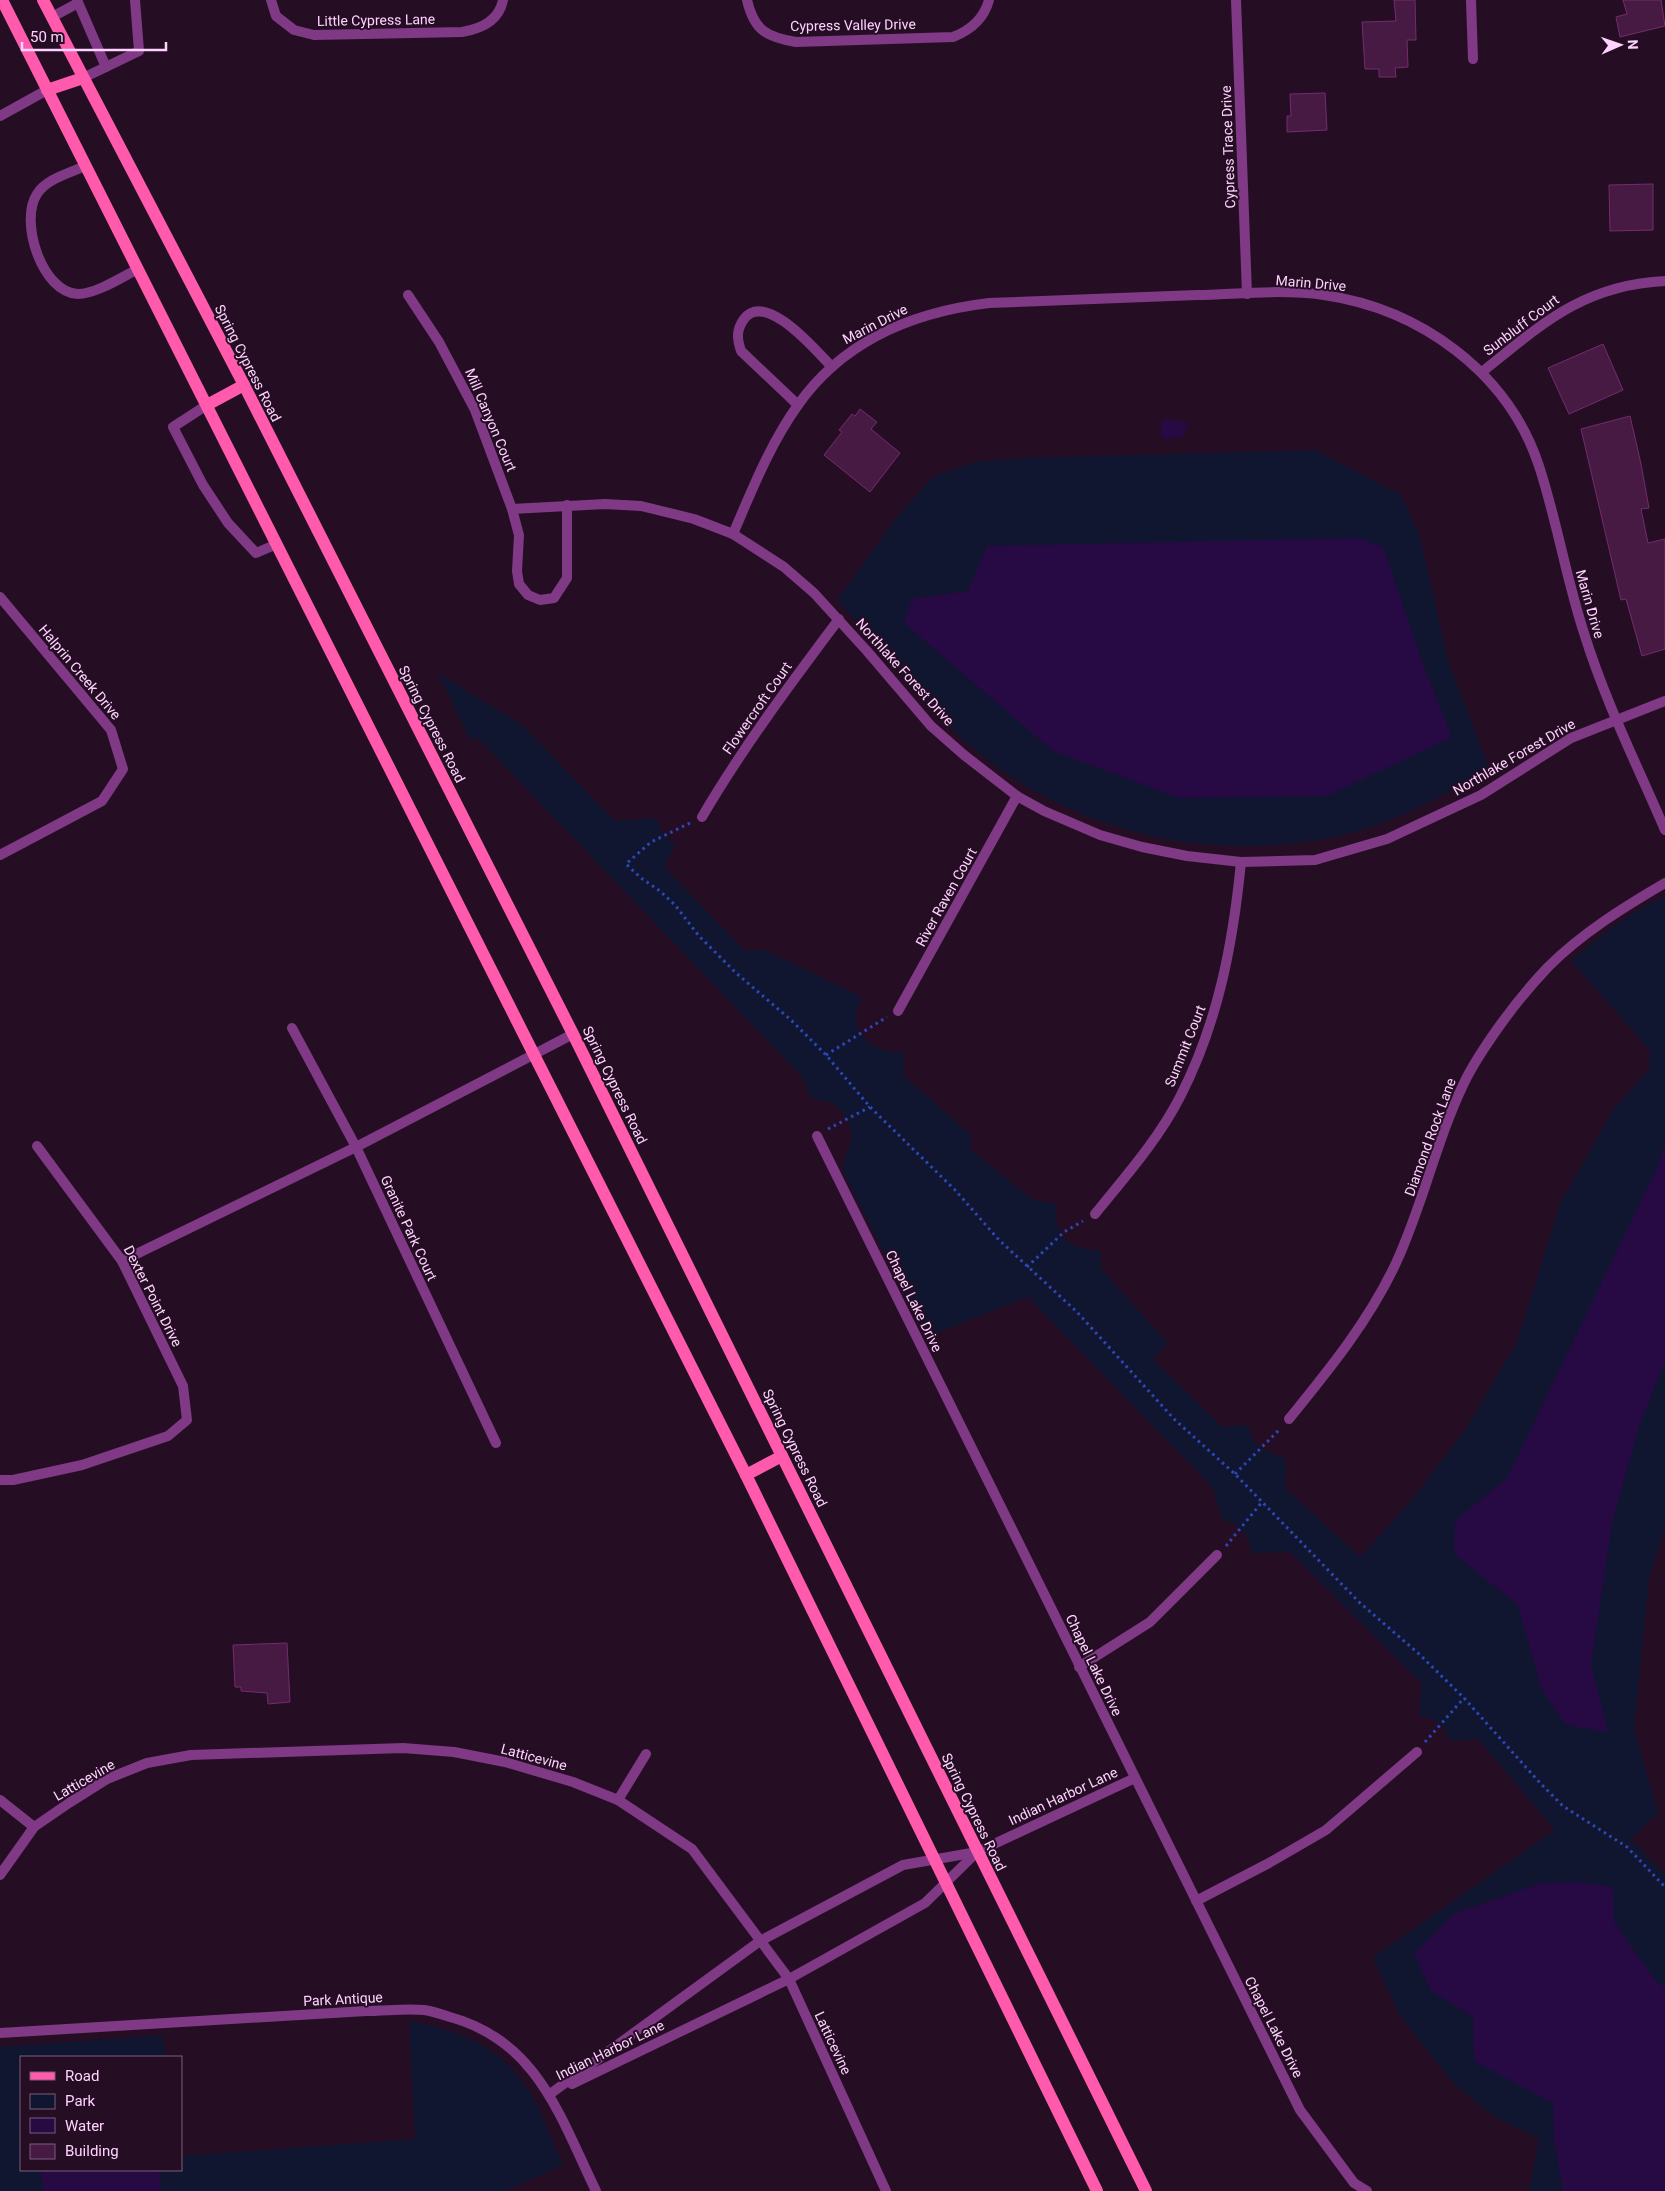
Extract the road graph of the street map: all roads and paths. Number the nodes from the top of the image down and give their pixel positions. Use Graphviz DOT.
graph roads {
  1 [pos="2,0"];
  2 [pos="43,0"];
  3 [pos="135,0"];
  4 [pos="271,0"];
  5 [pos="503,0"];
  6 [pos="747,0"];
  7 [pos="989,0"];
  8 [pos="1236,0"];
  9 [pos="1471,0"];
  10 [pos="78,1"];
  11 [pos="52,17"];
  12 [pos="1473,59"];
  13 [pos="106,67"];
  14 [pos="83,78"];
  15 [pos="47,90"];
  16 [pos="0,116"];
  17 [pos="85,166"];
  18 [pos="138,269"];
  19 [pos="1665,281"];
  20 [pos="1247,294"];
  21 [pos="408,295"];
  22 [pos="832,367"];
  23 [pos="1482,372"];
  24 [pos="244,385"];
  25 [pos="207,405"];
  26 [pos="798,405"];
  27 [pos="567,505"];
  28 [pos="512,509"];
  29 [pos="733,534"];
  30 [pos="277,544"];
  31 [pos="0,597"];
  32 [pos="839,619"];
  33 [pos="1665,701"];
  34 [pos="1617,719"];
  35 [pos="1017,796"];
  36 [pos="702,817"];
  37 [pos="1665,830"];
  38 [pos="0,855"];
  39 [pos="1241,862"];
  40 [pos="1665,883"];
  41 [pos="898,1011"];
  42 [pos="292,1028"];
  43 [pos="572,1034"];
  44 [pos="533,1055"];
  45 [pos="826,1055"];
  46 [pos="870,1107"];
  47 [pos="817,1136"];
  48 [pos="37,1146"];
  49 [pos="356,1147"];
  50 [pos="1095,1214"];
  51 [pos="122,1261"];
  52 [pos="1027,1267"];
  53 [pos="1289,1419"];
  54 [pos="496,1443"];
  55 [pos="782,1456"];
  56 [pos="1236,1474"];
  57 [pos="746,1475"];
  58 [pos="0,1480"];
  59 [pos="1262,1502"];
  60 [pos="1217,1555"];
  61 [pos="1079,1667"];
  62 [pos="1464,1698"];
  63 [pos="1416,1752"];
  64 [pos="646,1754"];
  65 [pos="1135,1778"];
  66 [pos="0,1800"];
  67 [pos="618,1800"];
  68 [pos="34,1827"];
  69 [pos="976,1852"];
  70 [pos="934,1860"];
  71 [pos="0,1875"];
  72 [pos="946,1882"];
  73 [pos="1665,1887"];
  74 [pos="1196,1901"];
  75 [pos="760,1941"];
  76 [pos="789,1979"];
  77 [pos="0,2033"];
  78 [pos="550,2094"];
  79 [pos="596,2191"];
  80 [pos="886,2191"];
  81 [pos="1097,2191"];
  82 [pos="1146,2191"];
  83 [pos="1367,2191"];
  1 -- 15 [label="main road"];
  2 -- 11 [label="main road, Spring Cypress Road"];
  3 -- 13 [label="street"];
  4 -- 5 [label="street, Little Cypress Lane"];
  6 -- 7 [label="street, Cypress Valley Drive"];
  8 -- 20 [label="street, Cypress Trace Drive"];
  9 -- 12 [label="street"];
  10 -- 11 [label="street"];
  10 -- 13 [label="street"];
  11 -- 14 [label="main road, Spring Cypress Road"];
  13 -- 14 [label="street"];
  14 -- 15 [label="main road"];
  14 -- 24 [label="main road, Spring Cypress Road"];
  15 -- 16 [label="street"];
  15 -- 17 [label="main road"];
  17 -- 18 [label="main road"];
  17 -- 18 [label="street"];
  18 -- 25 [label="main road"];
  19 -- 23 [label="street, Sunbluff Court"];
  20 -- 22 [label="street, Marin Drive"];
  20 -- 23 [label="street, Marin Drive"];
  21 -- 28 [label="street, Mill Canyon Court"];
  22 -- 26 [label="street, Marin Drive"];
  22 -- 26 [label="street"];
  23 -- 34 [label="street, Marin Drive"];
  24 -- 25 [label="main road"];
  24 -- 43 [label="main road, Spring Cypress Road"];
  25 -- 30 [label="main road"];
  25 -- 30 [label="street"];
  26 -- 29 [label="street, Marin Drive"];
  27 -- 28 [label="street, Northlake Forest Drive"];
  27 -- 28 [label="street, Mill Canyon Court"];
  27 -- 29 [label="street, Northlake Forest Drive"];
  29 -- 32 [label="street, Northlake Forest Drive"];
  30 -- 44 [label="main road"];
  31 -- 38 [label="street, Halprin Creek Drive"];
  32 -- 35 [label="street, Northlake Forest Drive"];
  32 -- 36 [label="street, Flowercroft Court"];
  33 -- 34 [label="street, Northlake Forest Drive"];
  34 -- 37 [label="street, Marin Drive"];
  34 -- 39 [label="street, Northlake Forest Drive"];
  35 -- 39 [label="street, Northlake Forest Drive"];
  35 -- 41 [label="street, River Raven Court"];
  36 -- 45 [label="path"];
  39 -- 50 [label="street, Summit Court"];
  40 -- 53 [label="street, Diamond Rock Lane"];
  41 -- 45 [label="path"];
  42 -- 49 [label="street, Granite Park Court"];
  43 -- 44 [label="street"];
  43 -- 55 [label="main road, Spring Cypress Road"];
  44 -- 49 [label="street"];
  44 -- 57 [label="main road"];
  45 -- 46 [label="path"];
  46 -- 47 [label="path"];
  46 -- 52 [label="path"];
  47 -- 61 [label="street, Chapel Lake Drive"];
  48 -- 51 [label="street, Dexter Point Drive"];
  49 -- 51 [label="street"];
  49 -- 54 [label="street, Granite Park Court"];
  50 -- 52 [label="path"];
  51 -- 58 [label="street, Dexter Point Drive"];
  52 -- 56 [label="path"];
  53 -- 56 [label="path"];
  55 -- 57 [label="main road"];
  55 -- 69 [label="main road, Spring Cypress Road"];
  56 -- 59 [label="path"];
  57 -- 70 [label="main road"];
  59 -- 60 [label="path"];
  59 -- 62 [label="path"];
  60 -- 61 [label="street"];
  61 -- 65 [label="street, Chapel Lake Drive"];
  62 -- 63 [label="path"];
  62 -- 73 [label="path"];
  63 -- 74 [label="street"];
  64 -- 67 [label="street"];
  65 -- 69 [label="street, Indian Harbor Lane"];
  65 -- 74 [label="street, Chapel Lake Drive"];
  66 -- 68 [label="street"];
  67 -- 68 [label="street, Latticevine"];
  67 -- 75 [label="street, Latticevine"];
  68 -- 71 [label="street, Latticevine"];
  69 -- 70 [label="street, Indian Harbor Lane"];
  69 -- 72 [label="street, Indian Harbor Lane"];
  69 -- 82 [label="main road, Spring Cypress Road"];
  70 -- 72 [label="main road"];
  70 -- 75 [label="street, Indian Harbor Lane"];
  72 -- 76 [label="street, Indian Harbor Lane"];
  72 -- 81 [label="main road"];
  74 -- 83 [label="street, Chapel Lake Drive"];
  75 -- 76 [label="street, Latticevine"];
  75 -- 78 [label="street, Indian Harbor Lane"];
  76 -- 78 [label="street, Indian Harbor Lane"];
  76 -- 80 [label="street, Latticevine"];
  77 -- 78 [label="street, Park Antique"];
  78 -- 79 [label="street, Park Antique"];
}
